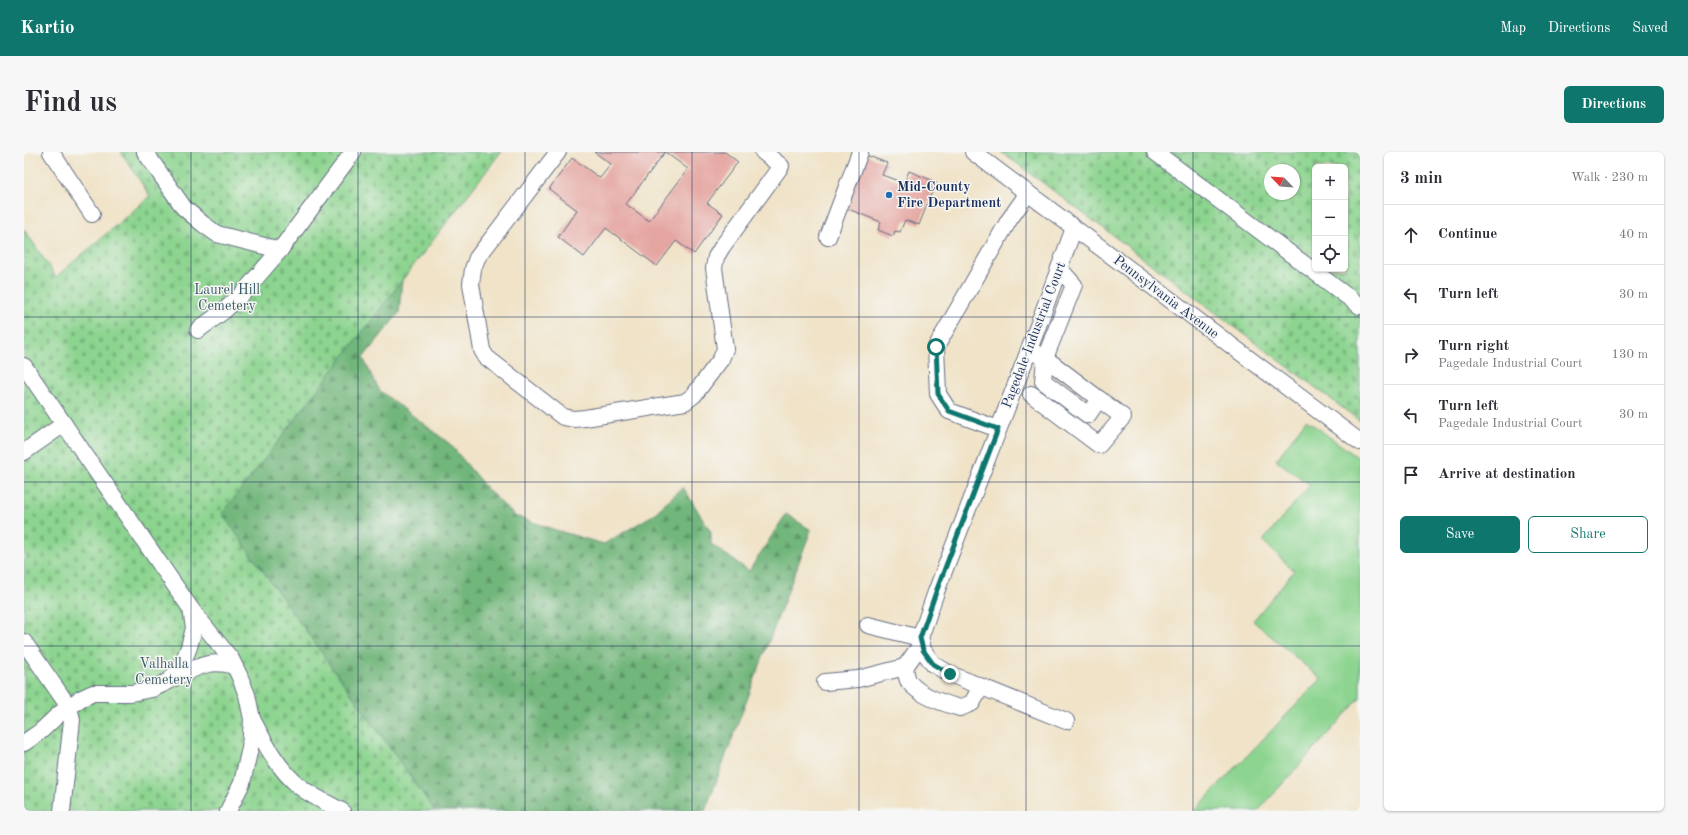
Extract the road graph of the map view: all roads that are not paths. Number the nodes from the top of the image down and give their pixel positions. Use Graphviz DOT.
graph roads {
  1 [pos="51,152"];
  2 [pos="145,152"];
  3 [pos="353,152"];
  4 [pos="558,152"];
  5 [pos="763,152"];
  6 [pos="860,152"];
  7 [pos="973,152"];
  8 [pos="1155,152"];
  9 [pos="1028,193"];
  10 [pos="92,214"];
  11 [pos="1074,228"];
  12 [pos="828,237"];
  13 [pos="280,250"];
  14 [pos="1059,268"];
  15 [pos="1360,306"];
  16 [pos="198,330"];
  17 [pos="1029,350"];
  18 [pos="1045,358"];
  19 [pos="24,366"];
  20 [pos="1031,394"];
  21 [pos="1099,399"];
  22 [pos="1078,408"];
  23 [pos="1068,422"];
  24 [pos="64,424"];
  25 [pos="998,429"];
  26 [pos="1360,442"];
  27 [pos="24,452"];
  28 [pos="191,609"];
  29 [pos="868,625"];
  30 [pos="921,640"];
  31 [pos="24,642"];
  32 [pos="234,666"];
  33 [pos="905,667"];
  34 [pos="169,681"];
  35 [pos="825,682"];
  36 [pos="981,687"];
  37 [pos="69,707"];
  38 [pos="252,719"];
  39 [pos="1066,721"];
  40 [pos="24,743"];
  41 [pos="62,811"];
  42 [pos="228,811"];
  43 [pos="342,811"];
  1 -- 10 [label="street"];
  2 -- 13 [label="street"];
  3 -- 13 [label="street"];
  4 -- 5 [label="street"];
  6 -- 12 [label="street"];
  7 -- 9 [label="street, Pennsylvania Avenue"];
  8 -- 15 [label="street"];
  9 -- 11 [label="street, Pennsylvania Avenue"];
  9 -- 25 [label="street"];
  11 -- 14 [label="street, Pagedale Industrial Court"];
  11 -- 26 [label="street, Pennsylvania Avenue"];
  13 -- 16 [label="street"];
  14 -- 17 [label="street, Pagedale Industrial Court"];
  14 -- 18 [label="street"];
  17 -- 18 [label="street"];
  17 -- 25 [label="street, Pagedale Industrial Court"];
  18 -- 21 [label="street"];
  18 -- 22 [label="street"];
  19 -- 24 [label="street"];
  20 -- 23 [label="street"];
  21 -- 22 [label="street"];
  21 -- 23 [label="street"];
  22 -- 23 [label="street"];
  24 -- 27 [label="street"];
  24 -- 28 [label="street"];
  25 -- 30 [label="street, Pagedale Industrial Court"];
  28 -- 32 [label="street"];
  28 -- 34 [label="street"];
  29 -- 30 [label="street"];
  30 -- 33 [label="street, Pagedale Industrial Court"];
  30 -- 36 [label="street"];
  31 -- 37 [label="street"];
  32 -- 34 [label="street"];
  32 -- 38 [label="street"];
  33 -- 35 [label="street"];
  33 -- 36 [label="street"];
  34 -- 37 [label="street"];
  36 -- 39 [label="street"];
  37 -- 40 [label="street"];
  37 -- 41 [label="street"];
  38 -- 42 [label="street"];
  38 -- 43 [label="street"];
}
